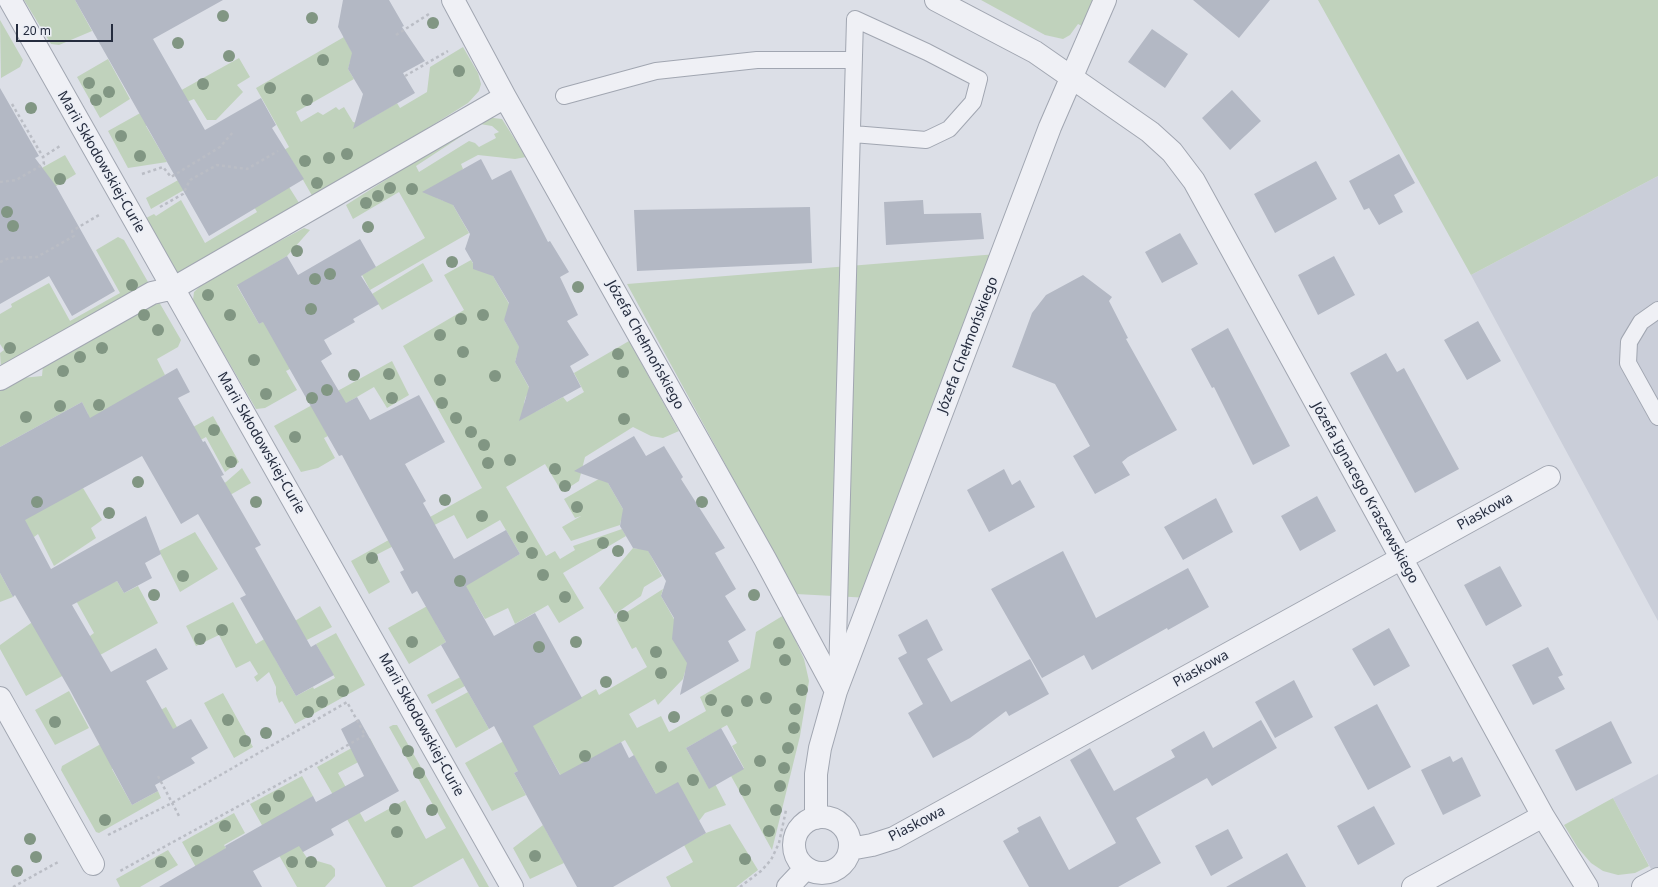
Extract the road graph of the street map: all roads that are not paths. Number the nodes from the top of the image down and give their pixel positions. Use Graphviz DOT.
graph roads {
  1 [pos="10,0"];
  2 [pos="453,0"];
  3 [pos="936,0"];
  4 [pos="1105,0"];
  5 [pos="854,60"];
  6 [pos="1072,78"];
  7 [pos="564,96"];
  8 [pos="505,97"];
  9 [pos="853,134"];
  10 [pos="174,288"];
  11 [pos="1658,310"];
  12 [pos="0,379"];
  13 [pos="1658,418"];
  14 [pos="1549,477"];
  15 [pos="1401,560"];
  16 [pos="836,691"];
  17 [pos="0,698"];
  18 [pos="1543,816"];
  19 [pos="816,818"];
  20 [pos="850,849"];
  21 [pos="93,864"];
  22 [pos="806,868"];
  23 [pos="1658,879"];
  24 [pos="512,887"];
  25 [pos="788,887"];
  26 [pos="1413,887"];
  27 [pos="1587,887"];
  28 [pos="1643,887"];
  1 -- 10 [label="street, Marii Skłodowskiej-Curie"];
  2 -- 8 [label="street, Józefa Chełmońskiego"];
  3 -- 6 [label="street, Józefa Ignacego Kraszewskiego"];
  4 -- 6 [label="street, Józefa Chełmońskiego"];
  5 -- 7 [label="lane"];
  5 -- 9 [label="lane"];
  5 -- 9 [label="lane"];
  6 -- 15 [label="street, Józefa Ignacego Kraszewskiego"];
  6 -- 16 [label="street, Józefa Chełmońskiego"];
  8 -- 10 [label="street"];
  8 -- 16 [label="street, Józefa Chełmońskiego"];
  9 -- 16 [label="lane"];
  10 -- 12 [label="street"];
  10 -- 24 [label="street, Marii Skłodowskiej-Curie"];
  11 -- 13 [label="lane"];
  14 -- 15 [label="street, Piaskowa"];
  15 -- 18 [label="street, Józefa Ignacego Kraszewskiego"];
  15 -- 20 [label="street, Piaskowa"];
  16 -- 19 [label="street, Józefa Chełmońskiego"];
  17 -- 21 [label="street"];
  18 -- 26 [label="street"];
  18 -- 27 [label="street, Józefa Ignacego Kraszewskiego"];
  19 -- 20 [label="street"];
  19 -- 22 [label="street"];
  20 -- 22 [label="street"];
  22 -- 25 [label="street"];
  23 -- 28 [label="street"];
}
